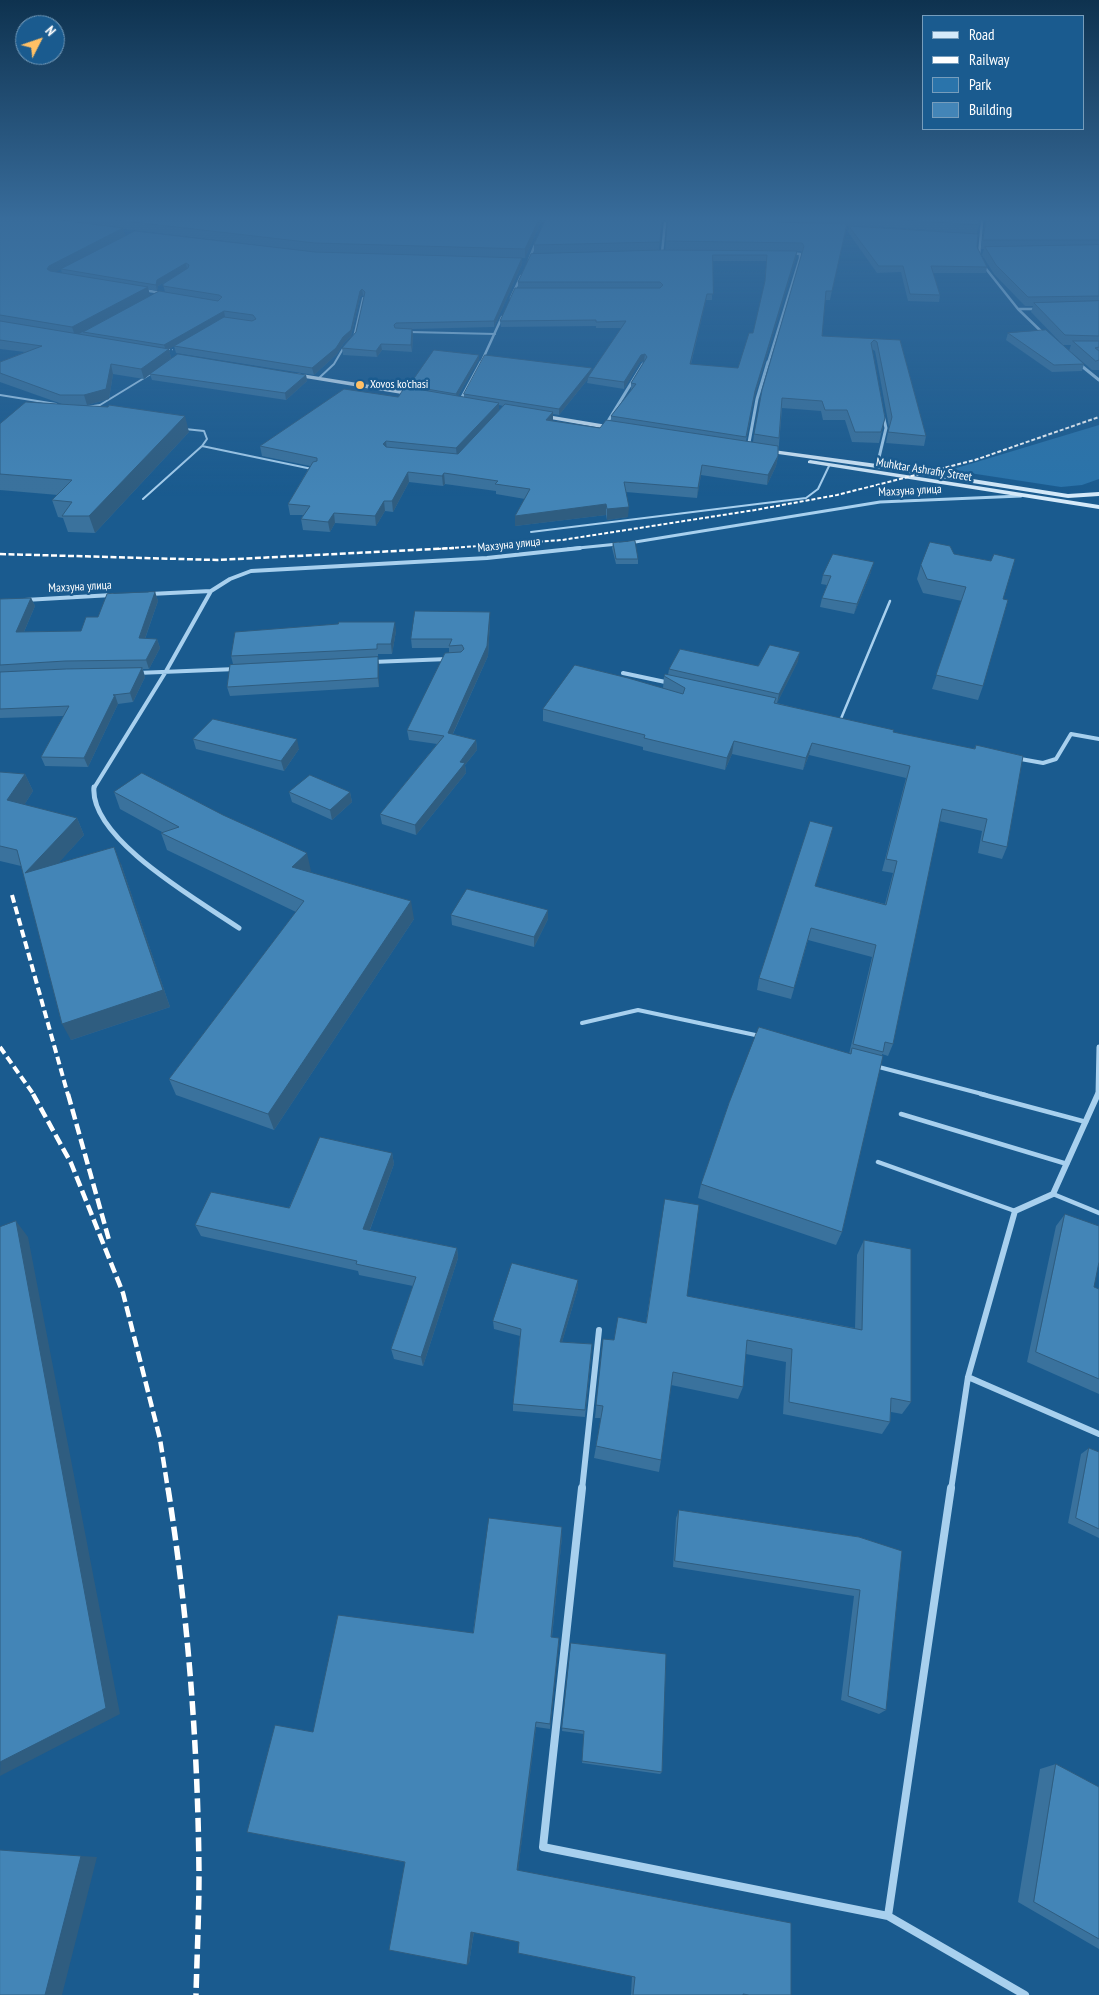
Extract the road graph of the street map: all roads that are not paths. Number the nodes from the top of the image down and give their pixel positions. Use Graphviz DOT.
graph roads {
  1 [pos="360,310"];
  2 [pos="784,310"];
  3 [pos="1019,310"];
  4 [pos="502,317"];
  5 [pos="407,332"];
  6 [pos="495,334"];
  7 [pos="1045,336"];
  8 [pos="350,342"];
  9 [pos="346,345"];
  10 [pos="1072,359"];
  11 [pos="643,364"];
  12 [pos="160,368"];
  13 [pos="291,374"];
  14 [pos="319,378"];
  15 [pos="1099,380"];
  16 [pos="0,395"];
  17 [pos="423,395"];
  18 [pos="450,400"];
  19 [pos="459,401"];
  20 [pos="468,403"];
  21 [pos="63,405"];
  22 [pos="100,405"];
  23 [pos="80,408"];
  24 [pos="882,408"];
  25 [pos="99,414"];
  26 [pos="533,414"];
  27 [pos="604,426"];
  28 [pos="185,429"];
  29 [pos="623,429"];
  30 [pos="202,446"];
  31 [pos="738,447"];
  32 [pos="748,449"];
  33 [pos="829,466"];
  34 [pos="877,466"];
  35 [pos="316,470"];
  36 [pos="1099,492"];
  37 [pos="1021,496"];
  38 [pos="143,499"];
  39 [pos="1099,507"];
  40 [pos="532,532"];
  41 [pos="210,591"];
  42 [pos="144,594"];
  43 [pos="115,595"];
  44 [pos="19,600"];
  45 [pos="890,601"];
  46 [pos="451,658"];
  47 [pos="363,663"];
  48 [pos="244,669"];
  49 [pos="165,673"];
  50 [pos="622,673"];
  51 [pos="127,674"];
  52 [pos="678,685"];
  53 [pos="831,719"];
  54 [pos="840,721"];
  55 [pos="850,723"];
  56 [pos="1099,738"];
  57 [pos="1006,756"];
  58 [pos="240,928"];
  59 [pos="582,1023"];
  60 [pos="765,1037"];
  61 [pos="1099,1047"];
  62 [pos="869,1065"];
  63 [pos="902,1114"];
  64 [pos="1086,1122"];
  65 [pos="878,1162"];
  66 [pos="1067,1164"];
  67 [pos="1053,1194"];
  68 [pos="1015,1212"];
  69 [pos="1099,1213"];
  70 [pos="599,1330"];
  71 [pos="968,1377"];
  72 [pos="1099,1434"];
  73 [pos="888,1916"];
  74 [pos="1025,1995"];
  1 -- 8 [label="lane"];
  2 -- 32 [label="street"];
  3 -- 7 [label="street"];
  4 -- 6 [label="street"];
  5 -- 6 [label="lane"];
  6 -- 19 [label="street"];
  9 -- 14 [label="lane"];
  10 -- 15 [label="street"];
  11 -- 27 [label="street"];
  12 -- 22 [label="lane"];
  13 -- 14 [label="main road"];
  14 -- 17 [label="main road"];
  16 -- 21 [label="lane"];
  18 -- 19 [label="main road"];
  19 -- 20 [label="main road"];
  22 -- 23 [label="lane"];
  22 -- 25 [label="lane"];
  24 -- 34 [label="street"];
  26 -- 27 [label="main road"];
  27 -- 29 [label="main road"];
  28 -- 30 [label="lane"];
  30 -- 35 [label="lane"];
  30 -- 38 [label="lane"];
  31 -- 32 [label="main road, Muhktar Ashrafiy Street"];
  32 -- 33 [label="main road, Muhktar Ashrafiy Street"];
  32 -- 34 [label="main road, Muhktar Ashrafiy Street"];
  33 -- 37 [label="main road, Muhktar Ashrafiy Street"];
  33 -- 40 [label="lane"];
  34 -- 36 [label="main road, Muhktar Ashrafiy Street"];
  37 -- 39 [label="main road, Muhktar Ashrafiy Street"];
  37 -- 41 [label="street, Махзуна улица"];
  41 -- 42 [label="street, Махзуна улица"];
  41 -- 49 [label="street"];
  43 -- 44 [label="street, Махзуна улица"];
  45 -- 54 [label="lane"];
  46 -- 47 [label="street"];
  48 -- 49 [label="street"];
  49 -- 51 [label="street"];
  49 -- 58 [label="street"];
  50 -- 52 [label="street"];
  53 -- 54 [label="street"];
  54 -- 55 [label="street"];
  56 -- 57 [label="street"];
  59 -- 60 [label="lane"];
  61 -- 64 [label="street"];
  62 -- 64 [label="lane"];
  63 -- 66 [label="lane"];
  64 -- 66 [label="street"];
  65 -- 68 [label="lane"];
  66 -- 67 [label="street"];
  67 -- 68 [label="street"];
  67 -- 69 [label="lane"];
  68 -- 71 [label="street"];
  70 -- 73 [label="street"];
  71 -- 72 [label="street"];
  71 -- 73 [label="street"];
  73 -- 74 [label="street"];
}
